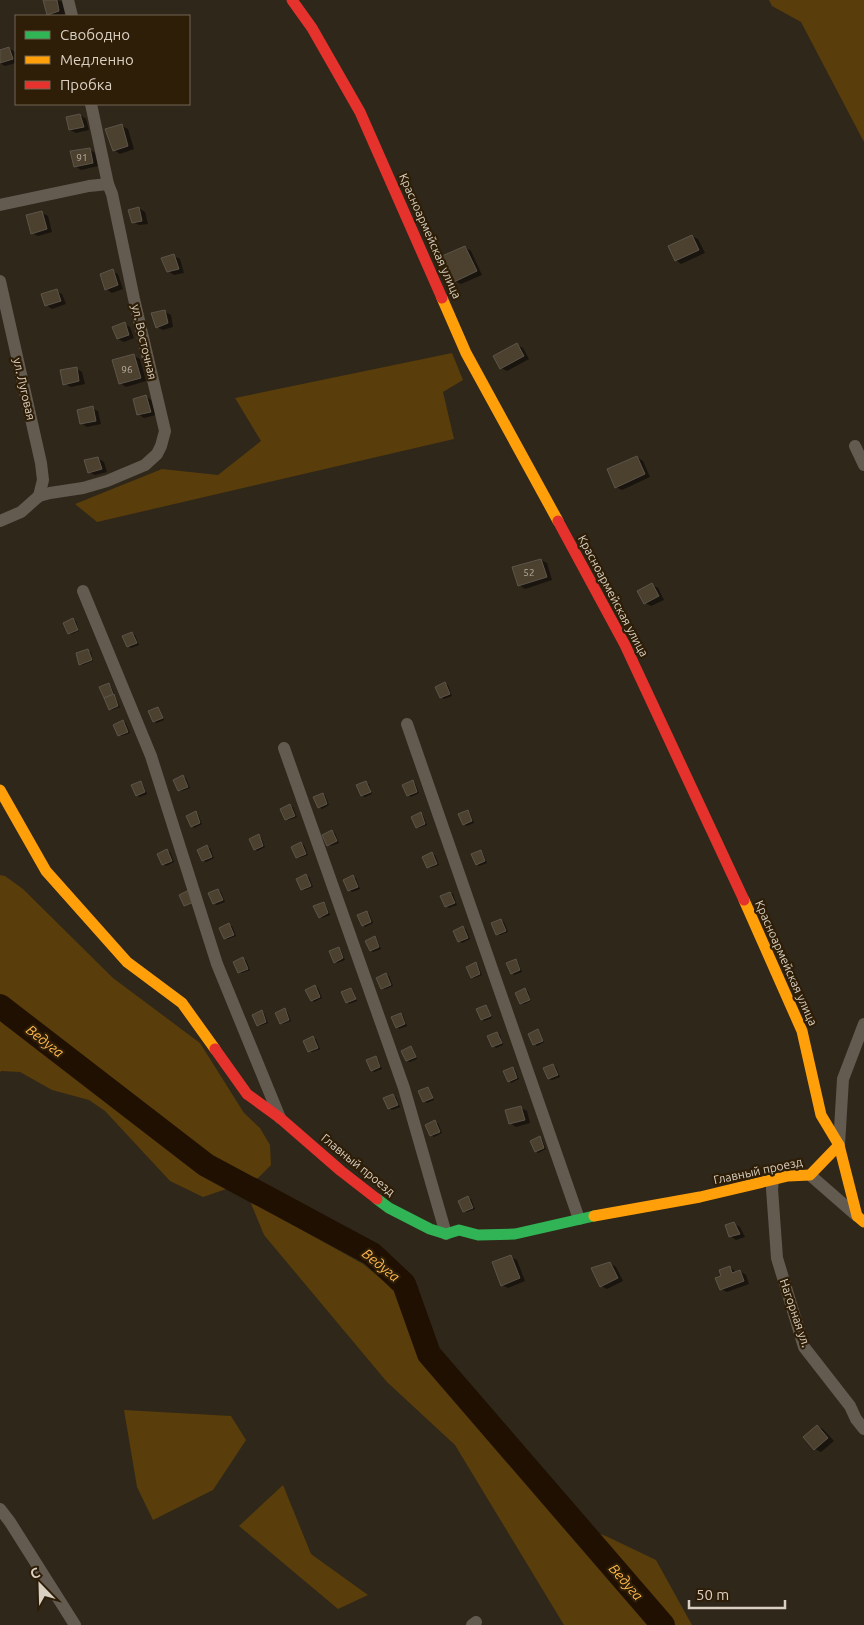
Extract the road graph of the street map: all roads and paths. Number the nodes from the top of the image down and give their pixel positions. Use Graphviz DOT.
graph roads {
  1 [pos="68,0"];
  2 [pos="292,0"];
  3 [pos="72,15"];
  4 [pos="91,105"];
  5 [pos="108,184"];
  6 [pos="0,205"];
  7 [pos="0,282"];
  8 [pos="855,446"];
  9 [pos="864,465"];
  10 [pos="38,496"];
  11 [pos="0,521"];
  12 [pos="83,591"];
  13 [pos="407,724"];
  14 [pos="284,748"];
  15 [pos="0,790"];
  16 [pos="864,1024"];
  17 [pos="280,1118"];
  18 [pos="838,1145"];
  19 [pos="810,1175"];
  20 [pos="773,1180"];
  21 [pos="578,1219"];
  22 [pos="860,1219"];
  23 [pos="446,1234"];
  24 [pos="864,1429"];
  25 [pos="0,1510"];
  26 [pos="75,1625"];
  1 -- 3 [label="street"];
  2 -- 18 [label="street, Красноармейская улица"];
  4 -- 5 [label="street, ул. Восточная"];
  5 -- 6 [label="street"];
  5 -- 10 [label="street, ул. Восточная"];
  7 -- 10 [label="street, ул. Луговая"];
  8 -- 9 [label="street"];
  10 -- 11 [label="street"];
  12 -- 17 [label="street"];
  13 -- 21 [label="street"];
  14 -- 23 [label="street"];
  15 -- 17 [label="street, Главный проезд"];
  16 -- 18 [label="street"];
  17 -- 23 [label="street, Главный проезд"];
  18 -- 19 [label="street, Главный проезд"];
  18 -- 22 [label="street, Красноармейская улица"];
  19 -- 20 [label="street, Главный проезд"];
  19 -- 22 [label="street"];
  20 -- 21 [label="street, Главный проезд"];
  20 -- 24 [label="street, Нагорная ул."];
  21 -- 23 [label="street, Главный проезд"];
  25 -- 26 [label="street"];
}
